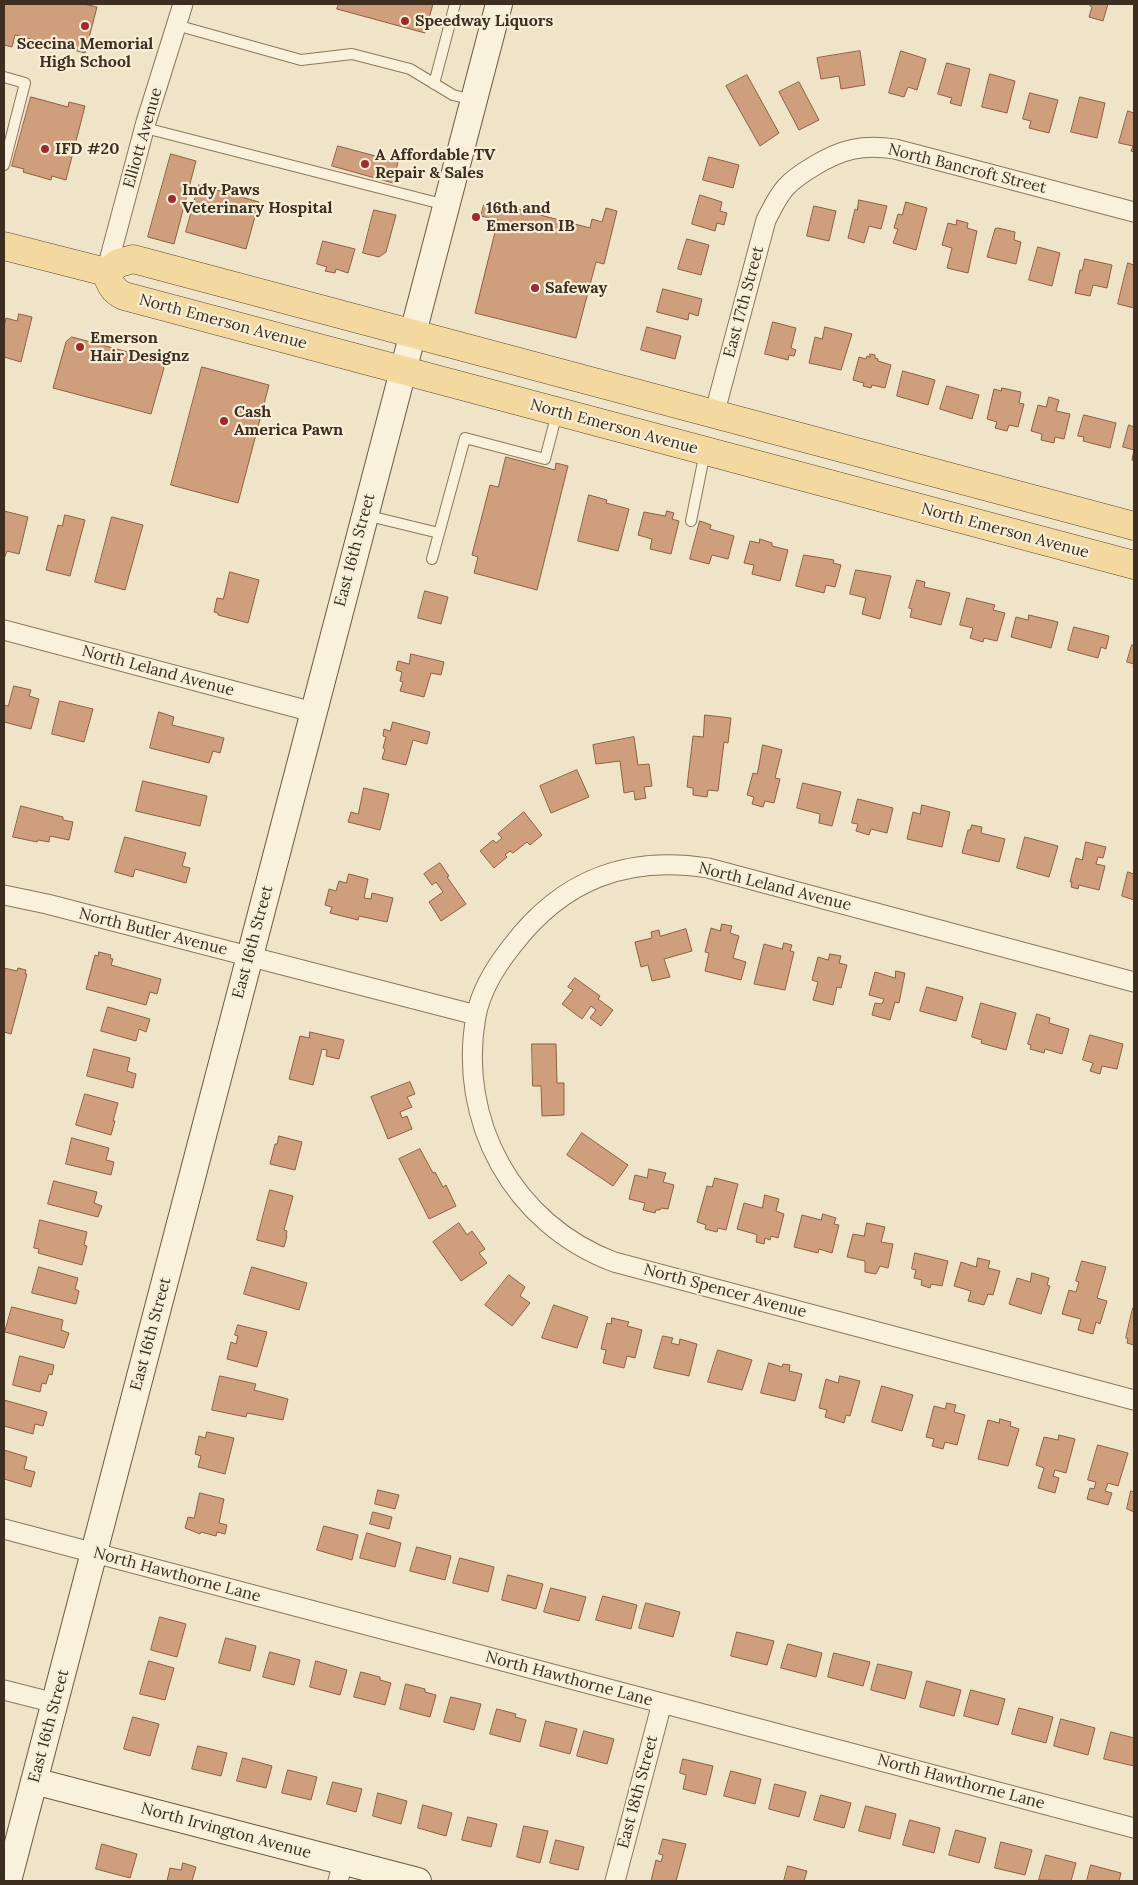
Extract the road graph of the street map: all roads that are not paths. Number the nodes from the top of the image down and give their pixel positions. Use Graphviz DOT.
graph roads {
  1 [pos="183,4"];
  2 [pos="456,4"];
  3 [pos="499,4"];
  4 [pos="176,25"];
  5 [pos="4,77"];
  6 [pos="434,84"];
  7 [pos="473,100"];
  8 [pos="144,128"];
  9 [pos="4,165"];
  10 [pos="782,192"];
  11 [pos="446,205"];
  12 [pos="1134,212"];
  13 [pos="4,246"];
  14 [pos="106,272"];
  15 [pos="412,334"];
  16 [pos="402,370"];
  17 [pos="558,412"];
  18 [pos="714,415"];
  19 [pos="705,451"];
  20 [pos="364,515"];
  21 [pos="691,521"];
  22 [pos="1134,526"];
  23 [pos="439,533"];
  24 [pos="432,559"];
  25 [pos="1134,565"];
  26 [pos="4,630"];
  27 [pos="313,712"];
  28 [pos="4,896"];
  29 [pos="250,956"];
  30 [pos="1134,982"];
  31 [pos="476,1015"];
  32 [pos="1134,1400"];
  33 [pos="4,1529"];
  34 [pos="94,1553"];
  35 [pos="4,1690"];
  36 [pos="55,1703"];
  37 [pos="662,1703"];
  38 [pos="34,1781"];
  39 [pos="1134,1828"];
  40 [pos="340,1871"];
  41 [pos="7,1880"];
  42 [pos="418,1881"];
  43 [pos="615,1881"];
  1 -- 4 [label="street, Elliott Avenue"];
  2 -- 6 [label="lane"];
  3 -- 7 [label="main road, East 16th Street"];
  4 -- 6 [label="lane"];
  4 -- 8 [label="street, Elliott Avenue"];
  5 -- 9 [label="lane"];
  6 -- 7 [label="lane"];
  7 -- 11 [label="main road, East 16th Street"];
  8 -- 11 [label="lane"];
  8 -- 14 [label="street, Elliott Avenue"];
  10 -- 12 [label="street, North Bancroft Street"];
  10 -- 18 [label="street, East 17th Street"];
  11 -- 15 [label="main road, East 16th Street"];
  13 -- 14 [label="main road"];
  14 -- 15 [label="main road"];
  14 -- 16 [label="main road, North Emerson Avenue"];
  15 -- 16 [label="main road, East 16th Street"];
  15 -- 18 [label="main road"];
  16 -- 17 [label="main road, North Emerson Avenue"];
  16 -- 20 [label="main road, East 16th Street"];
  17 -- 19 [label="main road, North Emerson Avenue"];
  17 -- 23 [label="lane"];
  18 -- 22 [label="main road"];
  19 -- 21 [label="lane"];
  19 -- 25 [label="main road, North Emerson Avenue"];
  20 -- 23 [label="lane"];
  20 -- 27 [label="main road, East 16th Street"];
  23 -- 24 [label="lane"];
  26 -- 27 [label="street, North Leland Avenue"];
  27 -- 29 [label="main road, East 16th Street"];
  28 -- 29 [label="street, North Butler Avenue"];
  29 -- 31 [label="street, North Butler Avenue"];
  29 -- 34 [label="main road, East 16th Street"];
  30 -- 31 [label="street, North Leland Avenue"];
  31 -- 32 [label="street, North Spencer Avenue"];
  33 -- 34 [label="street, North Hawthorne Lane"];
  34 -- 36 [label="main road, East 16th Street"];
  34 -- 37 [label="street, North Hawthorne Lane"];
  35 -- 36 [label="street"];
  36 -- 38 [label="main road, East 16th Street"];
  37 -- 39 [label="street, North Hawthorne Lane"];
  37 -- 43 [label="street, East 18th Street"];
  38 -- 40 [label="main road, North Irvington Avenue"];
  38 -- 41 [label="main road, East 16th Street"];
  40 -- 42 [label="main road, North Irvington Avenue"];
}
